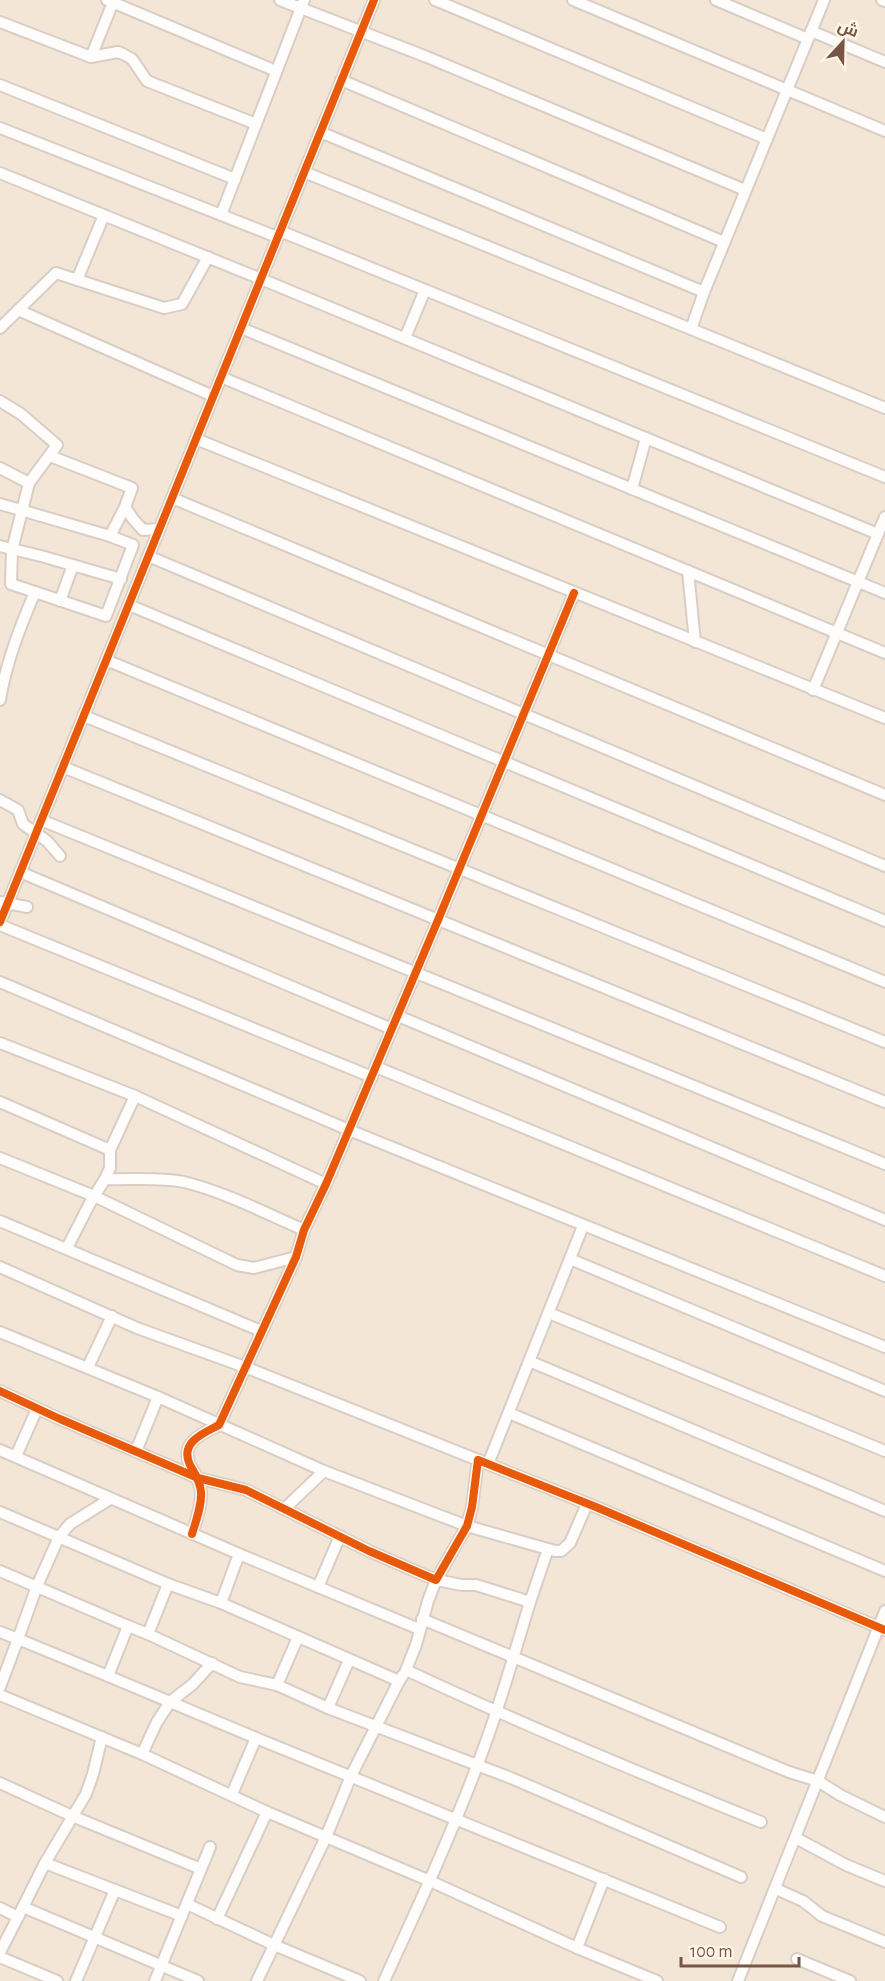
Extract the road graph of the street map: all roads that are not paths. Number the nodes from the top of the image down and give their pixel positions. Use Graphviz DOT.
graph roads {
  1 [pos="280,0"];
  2 [pos="374,0"];
  3 [pos="435,0"];
  4 [pos="573,0"];
  5 [pos="716,0"];
  6 [pos="824,0"];
  7 [pos="111,1"];
  8 [pos="302,4"];
  9 [pos="0,22"];
  10 [pos="361,31"];
  11 [pos="809,35"];
  12 [pos="91,57"];
  13 [pos="885,62"];
  14 [pos="276,71"];
  15 [pos="341,80"];
  16 [pos="0,85"];
  17 [pos="787,90"];
  18 [pos="256,124"];
  19 [pos="0,128"];
  20 [pos="885,131"];
  21 [pos="320,132"];
  22 [pos="767,139"];
  23 [pos="304,172"];
  24 [pos="1,176"];
  25 [pos="235,178"];
  26 [pos="746,190"];
  27 [pos="104,215"];
  28 [pos="221,215"];
  29 [pos="279,234"];
  30 [pos="724,242"];
  31 [pos="208,257"];
  32 [pos="261,279"];
  33 [pos="77,280"];
  34 [pos="425,290"];
  35 [pos="704,292"];
  36 [pos="18,310"];
  37 [pos="0,328"];
  38 [pos="241,328"];
  39 [pos="691,329"];
  40 [pos="405,338"];
  41 [pos="221,377"];
  42 [pos="213,396"];
  43 [pos="0,401"];
  44 [pos="885,408"];
  45 [pos="646,438"];
  46 [pos="196,439"];
  47 [pos="50,456"];
  48 [pos="0,468"];
  49 [pos="885,477"];
  50 [pos="29,483"];
  51 [pos="632,489"];
  52 [pos="172,498"];
  53 [pos="0,504"];
  54 [pos="125,507"];
  55 [pos="22,510"];
  56 [pos="882,526"];
  57 [pos="159,529"];
  58 [pos="110,536"];
  59 [pos="0,546"];
  60 [pos="12,550"];
  61 [pos="148,556"];
  62 [pos="73,565"];
  63 [pos="688,571"];
  64 [pos="121,579"];
  65 [pos="0,580"];
  66 [pos="858,583"];
  67 [pos="11,584"];
  68 [pos="35,592"];
  69 [pos="574,593"];
  70 [pos="885,593"];
  71 [pos="60,601"];
  72 [pos="129,605"];
  73 [pos="837,633"];
  74 [pos="695,642"];
  75 [pos="885,653"];
  76 [pos="548,655"];
  77 [pos="106,660"];
  78 [pos="813,690"];
  79 [pos="0,700"];
  80 [pos="523,714"];
  81 [pos="84,716"];
  82 [pos="885,718"];
  83 [pos="504,761"];
  84 [pos="63,767"];
  85 [pos="885,795"];
  86 [pos="0,800"];
  87 [pos="482,815"];
  88 [pos="41,820"];
  89 [pos="36,833"];
  90 [pos="60,856"];
  91 [pos="885,866"];
  92 [pos="459,869"];
  93 [pos="20,872"];
  94 [pos="4,902"];
  95 [pos="27,907"];
  96 [pos="438,920"];
  97 [pos="885,921"];
  98 [pos="0,924"];
  99 [pos="416,972"];
  100 [pos="0,982"];
  101 [pos="885,982"];
  102 [pos="398,1016"];
  103 [pos="392,1029"];
  104 [pos="885,1042"];
  105 [pos="0,1043"];
  106 [pos="374,1072"];
  107 [pos="135,1096"];
  108 [pos="0,1102"];
  109 [pos="885,1102"];
  110 [pos="349,1130"];
  111 [pos="110,1150"];
  112 [pos="0,1158"];
  113 [pos="885,1164"];
  114 [pos="105,1179"];
  115 [pos="327,1184"];
  116 [pos="94,1196"];
  117 [pos="885,1220"];
  118 [pos="0,1221"];
  119 [pos="583,1226"];
  120 [pos="304,1230"];
  121 [pos="67,1248"];
  122 [pos="296,1257"];
  123 [pos="570,1259"];
  124 [pos="0,1267"];
  125 [pos="885,1276"];
  126 [pos="549,1313"];
  127 [pos="112,1316"];
  128 [pos="261,1331"];
  129 [pos="0,1332"];
  130 [pos="885,1347"];
  131 [pos="529,1361"];
  132 [pos="88,1368"];
  133 [pos="245,1368"];
  134 [pos="0,1391"];
  135 [pos="885,1391"];
  136 [pos="158,1397"];
  137 [pos="37,1409"];
  138 [pos="509,1413"];
  139 [pos="219,1425"];
  140 [pos="0,1450"];
  141 [pos="136,1451"];
  142 [pos="885,1451"];
  143 [pos="16,1456"];
  144 [pos="483,1462"];
  145 [pos="324,1471"];
  146 [pos="198,1478"];
  147 [pos="110,1499"];
  148 [pos="587,1504"];
  149 [pos="284,1509"];
  150 [pos="885,1511"];
  151 [pos="0,1512"];
  152 [pos="467,1527"];
  153 [pos="192,1534"];
  154 [pos="339,1536"];
  155 [pos="59,1537"];
  156 [pos="548,1549"];
  157 [pos="240,1554"];
  158 [pos="0,1571"];
  159 [pos="885,1571"];
  160 [pos="436,1580"];
  161 [pos="168,1584"];
  162 [pos="37,1586"];
  163 [pos="318,1587"];
  164 [pos="530,1602"];
  165 [pos="221,1603"];
  166 [pos="885,1611"];
  167 [pos="421,1624"];
  168 [pos="128,1626"];
  169 [pos="882,1628"];
  170 [pos="0,1632"];
  171 [pos="148,1634"];
  172 [pos="298,1637"];
  173 [pos="18,1639"];
  174 [pos="513,1656"];
  175 [pos="349,1660"];
  176 [pos="212,1663"];
  177 [pos="406,1670"];
  178 [pos="108,1676"];
  179 [pos="399,1681"];
  180 [pos="277,1685"];
  181 [pos="0,1687"];
  182 [pos="0,1695"];
  183 [pos="170,1702"];
  184 [pos="328,1708"];
  185 [pos="495,1712"];
  186 [pos="375,1726"];
  187 [pos="102,1737"];
  188 [pos="256,1738"];
  189 [pos="142,1754"];
  190 [pos="477,1765"];
  191 [pos="351,1776"];
  192 [pos="818,1781"];
  193 [pos="0,1783"];
  194 [pos="232,1794"];
  195 [pos="267,1812"];
  196 [pos="72,1816"];
  197 [pos="885,1817"];
  198 [pos="455,1819"];
  199 [pos="761,1822"];
  200 [pos="326,1837"];
  201 [pos="796,1838"];
  202 [pos="210,1847"];
  203 [pos="45,1863"];
  204 [pos="201,1869"];
  205 [pos="741,1877"];
  206 [pos="604,1879"];
  207 [pos="430,1881"];
  208 [pos="885,1881"];
  209 [pos="776,1889"];
  210 [pos="115,1890"];
  211 [pos="187,1904"];
  212 [pos="0,1908"];
  213 [pos="21,1912"];
  214 [pos="182,1916"];
  215 [pos="218,1918"];
  216 [pos="720,1927"];
  217 [pos="96,1938"];
  218 [pos="885,1942"];
  219 [pos="274,1945"];
  220 [pos="577,1948"];
  221 [pos="0,1952"];
  222 [pos="0,1957"];
  223 [pos="797,1959"];
  224 [pos="162,1966"];
  225 [pos="57,1981"];
  226 [pos="76,1981"];
  227 [pos="156,1981"];
  228 [pos="198,1981"];
  229 [pos="257,1981"];
  230 [pos="360,1981"];
  231 [pos="384,1981"];
  232 [pos="657,1981"];
  233 [pos="738,1981"];
  234 [pos="850,1981"];
  1 -- 8 [label="street"];
  2 -- 10 [label="street"];
  3 -- 22 [label="street"];
  4 -- 17 [label="street"];
  5 -- 11 [label="street"];
  6 -- 11 [label="street"];
  7 -- 12 [label="street"];
  7 -- 14 [label="street"];
  8 -- 10 [label="street"];
  8 -- 14 [label="street"];
  9 -- 12 [label="street"];
  10 -- 15 [label="street"];
  10 -- 26 [label="street"];
  11 -- 13 [label="street"];
  11 -- 17 [label="street"];
  12 -- 18 [label="street"];
  14 -- 18 [label="street"];
  15 -- 21 [label="street"];
  15 -- 30 [label="street"];
  16 -- 25 [label="street"];
  17 -- 20 [label="street"];
  17 -- 22 [label="street"];
  18 -- 25 [label="street"];
  19 -- 28 [label="street"];
  21 -- 23 [label="street"];
  21 -- 35 [label="street"];
  22 -- 26 [label="street"];
  23 -- 29 [label="street"];
  23 -- 39 [label="street"];
  24 -- 27 [label="street"];
  25 -- 28 [label="street"];
  26 -- 30 [label="street"];
  27 -- 31 [label="street"];
  27 -- 33 [label="street"];
  28 -- 29 [label="street"];
  29 -- 32 [label="street"];
  29 -- 34 [label="street"];
  30 -- 35 [label="street"];
  31 -- 32 [label="street"];
  31 -- 33 [label="street"];
  32 -- 38 [label="street"];
  32 -- 40 [label="street"];
  33 -- 36 [label="street"];
  34 -- 40 [label="street"];
  34 -- 49 [label="street"];
  35 -- 39 [label="street"];
  36 -- 37 [label="street"];
  36 -- 42 [label="street"];
  38 -- 41 [label="street"];
  38 -- 51 [label="street"];
  39 -- 44 [label="street"];
  40 -- 45 [label="street"];
  41 -- 42 [label="street"];
  41 -- 63 [label="street"];
  42 -- 46 [label="street"];
  43 -- 47 [label="street"];
  45 -- 51 [label="street"];
  45 -- 56 [label="street"];
  46 -- 52 [label="street"];
  46 -- 69 [label="street"];
  47 -- 50 [label="street"];
  47 -- 54 [label="street"];
  48 -- 50 [label="street"];
  50 -- 55 [label="street"];
  51 -- 66 [label="street"];
  52 -- 57 [label="street"];
  52 -- 76 [label="street"];
  53 -- 55 [label="street"];
  54 -- 57 [label="street"];
  54 -- 58 [label="street"];
  55 -- 58 [label="street"];
  55 -- 60 [label="street"];
  56 -- 66 [label="street"];
  57 -- 61 [label="street"];
  58 -- 64 [label="street"];
  59 -- 60 [label="street"];
  60 -- 62 [label="street"];
  60 -- 67 [label="street"];
  61 -- 72 [label="street"];
  61 -- 80 [label="street"];
  62 -- 64 [label="street"];
  62 -- 71 [label="street"];
  63 -- 73 [label="street"];
  63 -- 74 [label="street"];
  64 -- 71 [label="street"];
  65 -- 67 [label="street"];
  66 -- 70 [label="street"];
  66 -- 73 [label="street"];
  67 -- 68 [label="street"];
  68 -- 71 [label="street"];
  68 -- 79 [label="street"];
  69 -- 74 [label="street"];
  69 -- 76 [label="street"];
  72 -- 77 [label="street"];
  72 -- 83 [label="street"];
  73 -- 75 [label="street"];
  73 -- 78 [label="street"];
  74 -- 78 [label="street"];
  76 -- 80 [label="street"];
  76 -- 85 [label="street"];
  77 -- 81 [label="street"];
  77 -- 87 [label="street"];
  78 -- 82 [label="street"];
  80 -- 83 [label="street"];
  80 -- 91 [label="street"];
  81 -- 84 [label="street"];
  81 -- 92 [label="street"];
  83 -- 87 [label="street"];
  83 -- 97 [label="street"];
  84 -- 88 [label="street"];
  84 -- 96 [label="street"];
  86 -- 89 [label="street"];
  87 -- 92 [label="street"];
  87 -- 101 [label="street"];
  88 -- 89 [label="street"];
  88 -- 99 [label="street"];
  89 -- 90 [label="street"];
  89 -- 93 [label="street"];
  92 -- 96 [label="street"];
  92 -- 104 [label="street"];
  93 -- 94 [label="street"];
  93 -- 103 [label="street"];
  94 -- 95 [label="street"];
  94 -- 98 [label="street"];
  96 -- 99 [label="street"];
  96 -- 109 [label="street"];
  98 -- 106 [label="street"];
  99 -- 102 [label="street"];
  99 -- 113 [label="street"];
  100 -- 110 [label="street"];
  102 -- 103 [label="street"];
  102 -- 117 [label="street"];
  103 -- 106 [label="street"];
  105 -- 107 [label="street"];
  106 -- 110 [label="street"];
  106 -- 125 [label="street"];
  107 -- 111 [label="street"];
  107 -- 115 [label="street"];
  108 -- 111 [label="street"];
  110 -- 115 [label="street"];
  110 -- 119 [label="street"];
  111 -- 114 [label="street"];
  112 -- 116 [label="street"];
  114 -- 116 [label="street"];
  114 -- 120 [label="street"];
  115 -- 120 [label="street"];
  116 -- 121 [label="street"];
  116 -- 122 [label="street"];
  118 -- 121 [label="street"];
  119 -- 123 [label="street"];
  119 -- 130 [label="street"];
  120 -- 122 [label="street"];
  121 -- 128 [label="street"];
  122 -- 128 [label="street"];
  123 -- 126 [label="street"];
  123 -- 135 [label="street"];
  124 -- 127 [label="street"];
  126 -- 131 [label="street"];
  126 -- 142 [label="street"];
  127 -- 132 [label="street"];
  127 -- 133 [label="street"];
  128 -- 133 [label="street"];
  129 -- 132 [label="street"];
  131 -- 138 [label="street"];
  131 -- 150 [label="street"];
  132 -- 136 [label="street"];
  133 -- 139 [label="street"];
  133 -- 144 [label="street"];
  134 -- 137 [label="street"];
  136 -- 139 [label="street"];
  136 -- 141 [label="street"];
  137 -- 141 [label="street"];
  137 -- 143 [label="street"];
  138 -- 144 [label="street"];
  138 -- 159 [label="street"];
  139 -- 145 [label="street"];
  139 -- 146 [label="street"];
  140 -- 143 [label="street"];
  141 -- 146 [label="street"];
  143 -- 147 [label="street"];
  144 -- 148 [label="street"];
  144 -- 152 [label="street"];
  145 -- 149 [label="street"];
  145 -- 152 [label="street"];
  146 -- 149 [label="street"];
  146 -- 153 [label="street"];
  147 -- 153 [label="street"];
  147 -- 155 [label="street"];
  148 -- 156 [label="street"];
  148 -- 169 [label="street"];
  149 -- 154 [label="street"];
  151 -- 155 [label="street"];
  152 -- 156 [label="street"];
  152 -- 160 [label="street"];
  153 -- 157 [label="street"];
  154 -- 160 [label="street"];
  154 -- 163 [label="street"];
  155 -- 161 [label="street"];
  155 -- 162 [label="street"];
  156 -- 164 [label="street"];
  157 -- 163 [label="street"];
  157 -- 165 [label="street"];
  158 -- 162 [label="street"];
  160 -- 164 [label="street"];
  160 -- 167 [label="street"];
  161 -- 165 [label="street"];
  161 -- 171 [label="street"];
  162 -- 168 [label="street"];
  162 -- 173 [label="street"];
  163 -- 167 [label="street"];
  164 -- 174 [label="street"];
  165 -- 172 [label="street"];
  166 -- 169 [label="street"];
  167 -- 174 [label="street"];
  167 -- 177 [label="street"];
  168 -- 171 [label="street"];
  168 -- 178 [label="street"];
  169 -- 192 [label="street"];
  170 -- 173 [label="street"];
  171 -- 176 [label="street"];
  172 -- 175 [label="street"];
  172 -- 180 [label="street"];
  173 -- 178 [label="street"];
  173 -- 181 [label="street"];
  174 -- 185 [label="street"];
  174 -- 192 [label="street"];
  175 -- 179 [label="street"];
  175 -- 184 [label="street"];
  176 -- 180 [label="street"];
  176 -- 183 [label="street"];
  177 -- 179 [label="street"];
  177 -- 185 [label="street"];
  178 -- 183 [label="street"];
  179 -- 186 [label="street"];
  180 -- 184 [label="street"];
  182 -- 187 [label="street"];
  183 -- 188 [label="street"];
  183 -- 189 [label="street"];
  184 -- 186 [label="street"];
  185 -- 190 [label="street"];
  185 -- 199 [label="street"];
  186 -- 190 [label="street"];
  186 -- 191 [label="street"];
  187 -- 189 [label="street"];
  187 -- 196 [label="street"];
  188 -- 191 [label="street"];
  188 -- 194 [label="street"];
  189 -- 194 [label="street"];
  190 -- 198 [label="street"];
  190 -- 205 [label="street"];
  191 -- 198 [label="street"];
  191 -- 200 [label="street"];
  192 -- 197 [label="street"];
  192 -- 201 [label="street"];
  193 -- 196 [label="street"];
  194 -- 195 [label="street"];
  195 -- 200 [label="street"];
  195 -- 215 [label="street"];
  196 -- 203 [label="street"];
  196 -- 204 [label="street"];
  198 -- 206 [label="street"];
  198 -- 207 [label="street"];
  200 -- 207 [label="street"];
  200 -- 219 [label="street"];
  201 -- 208 [label="street"];
  201 -- 209 [label="street"];
  202 -- 204 [label="street"];
  203 -- 210 [label="street"];
  203 -- 213 [label="street"];
  204 -- 211 [label="street"];
  206 -- 216 [label="street"];
  206 -- 220 [label="street"];
  207 -- 220 [label="street"];
  207 -- 231 [label="street"];
  209 -- 218 [label="street"];
  209 -- 233 [label="street"];
  210 -- 214 [label="street"];
  210 -- 217 [label="street"];
  211 -- 214 [label="street"];
  211 -- 215 [label="street"];
  212 -- 213 [label="street"];
  213 -- 217 [label="street"];
  213 -- 221 [label="street"];
  214 -- 224 [label="street"];
  215 -- 219 [label="street"];
  217 -- 224 [label="street"];
  217 -- 226 [label="street"];
  219 -- 229 [label="street"];
  219 -- 230 [label="street"];
  220 -- 232 [label="street"];
  222 -- 225 [label="street"];
  223 -- 234 [label="street"];
  224 -- 227 [label="street"];
  224 -- 228 [label="street"];
}
